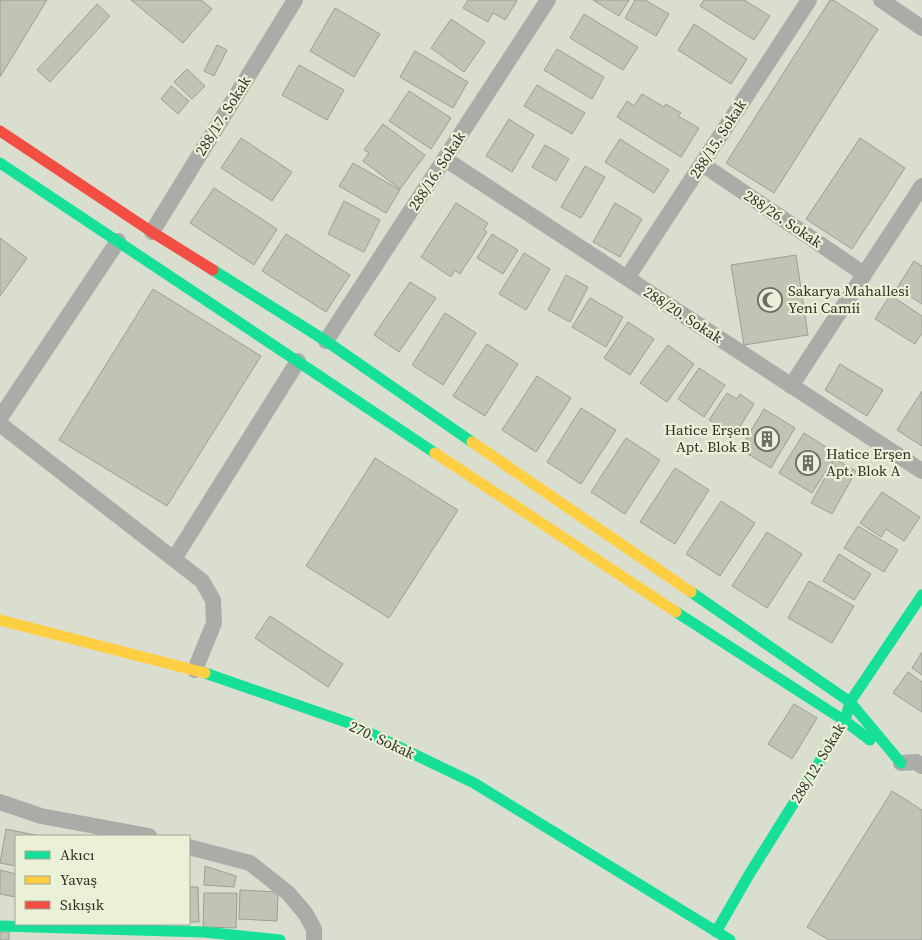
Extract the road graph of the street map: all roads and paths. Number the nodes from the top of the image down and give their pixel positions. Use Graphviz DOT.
graph roads {
  1 [pos="295,0"];
  2 [pos="548,0"];
  3 [pos="809,0"];
  4 [pos="881,0"];
  5 [pos="922,28"];
  6 [pos="0,131"];
  7 [pos="445,159"];
  8 [pos="0,163"];
  9 [pos="702,164"];
  10 [pos="922,186"];
  11 [pos="152,232"];
  12 [pos="118,241"];
  13 [pos="864,274"];
  14 [pos="627,278"];
  15 [pos="326,341"];
  16 [pos="298,361"];
  17 [pos="791,386"];
  18 [pos="0,418"];
  19 [pos="0,424"];
  20 [pos="922,471"];
  21 [pos="174,559"];
  22 [pos="922,595"];
  23 [pos="0,620"];
  24 [pos="195,670"];
  25 [pos="850,702"];
  26 [pos="845,721"];
  27 [pos="915,761"];
  28 [pos="0,802"];
  29 [pos="143,835"];
  30 [pos="190,846"];
  31 [pos="0,926"];
  32 [pos="716,932"];
  33 [pos="203,936"];
  34 [pos="280,940"];
  35 [pos="314,940"];
  36 [pos="730,940"];
  1 -- 11 [label="street, 288/17. Sokak"];
  2 -- 7 [label="street, 288/16. Sokak"];
  3 -- 9 [label="street, 288/15. Sokak"];
  4 -- 5 [label="street"];
  6 -- 11 [label="street"];
  7 -- 14 [label="street, 288/20. Sokak"];
  7 -- 15 [label="street, 288/16. Sokak"];
  8 -- 12 [label="street"];
  9 -- 13 [label="street, 288/26. Sokak"];
  9 -- 14 [label="street, 288/15. Sokak"];
  10 -- 13 [label="street"];
  11 -- 15 [label="street"];
  12 -- 16 [label="street"];
  12 -- 18 [label="street"];
  13 -- 17 [label="street"];
  14 -- 17 [label="street, 288/20. Sokak"];
  15 -- 25 [label="street"];
  16 -- 21 [label="street"];
  16 -- 26 [label="street"];
  17 -- 20 [label="street, 288/20. Sokak"];
  19 -- 21 [label="street"];
  21 -- 24 [label="street"];
  22 -- 25 [label="street, 288/12. Sokak"];
  23 -- 24 [label="street, 270. Sokak"];
  24 -- 32 [label="street, 270. Sokak"];
  25 -- 26 [label="street, 288/12. Sokak"];
  25 -- 27 [label="street"];
  26 -- 27 [label="street"];
  26 -- 32 [label="street, 288/12. Sokak"];
  28 -- 29 [label="street"];
  30 -- 35 [label="street"];
  31 -- 33 [label="street"];
  32 -- 36 [label="street, 270. Sokak"];
  33 -- 34 [label="street"];
}
